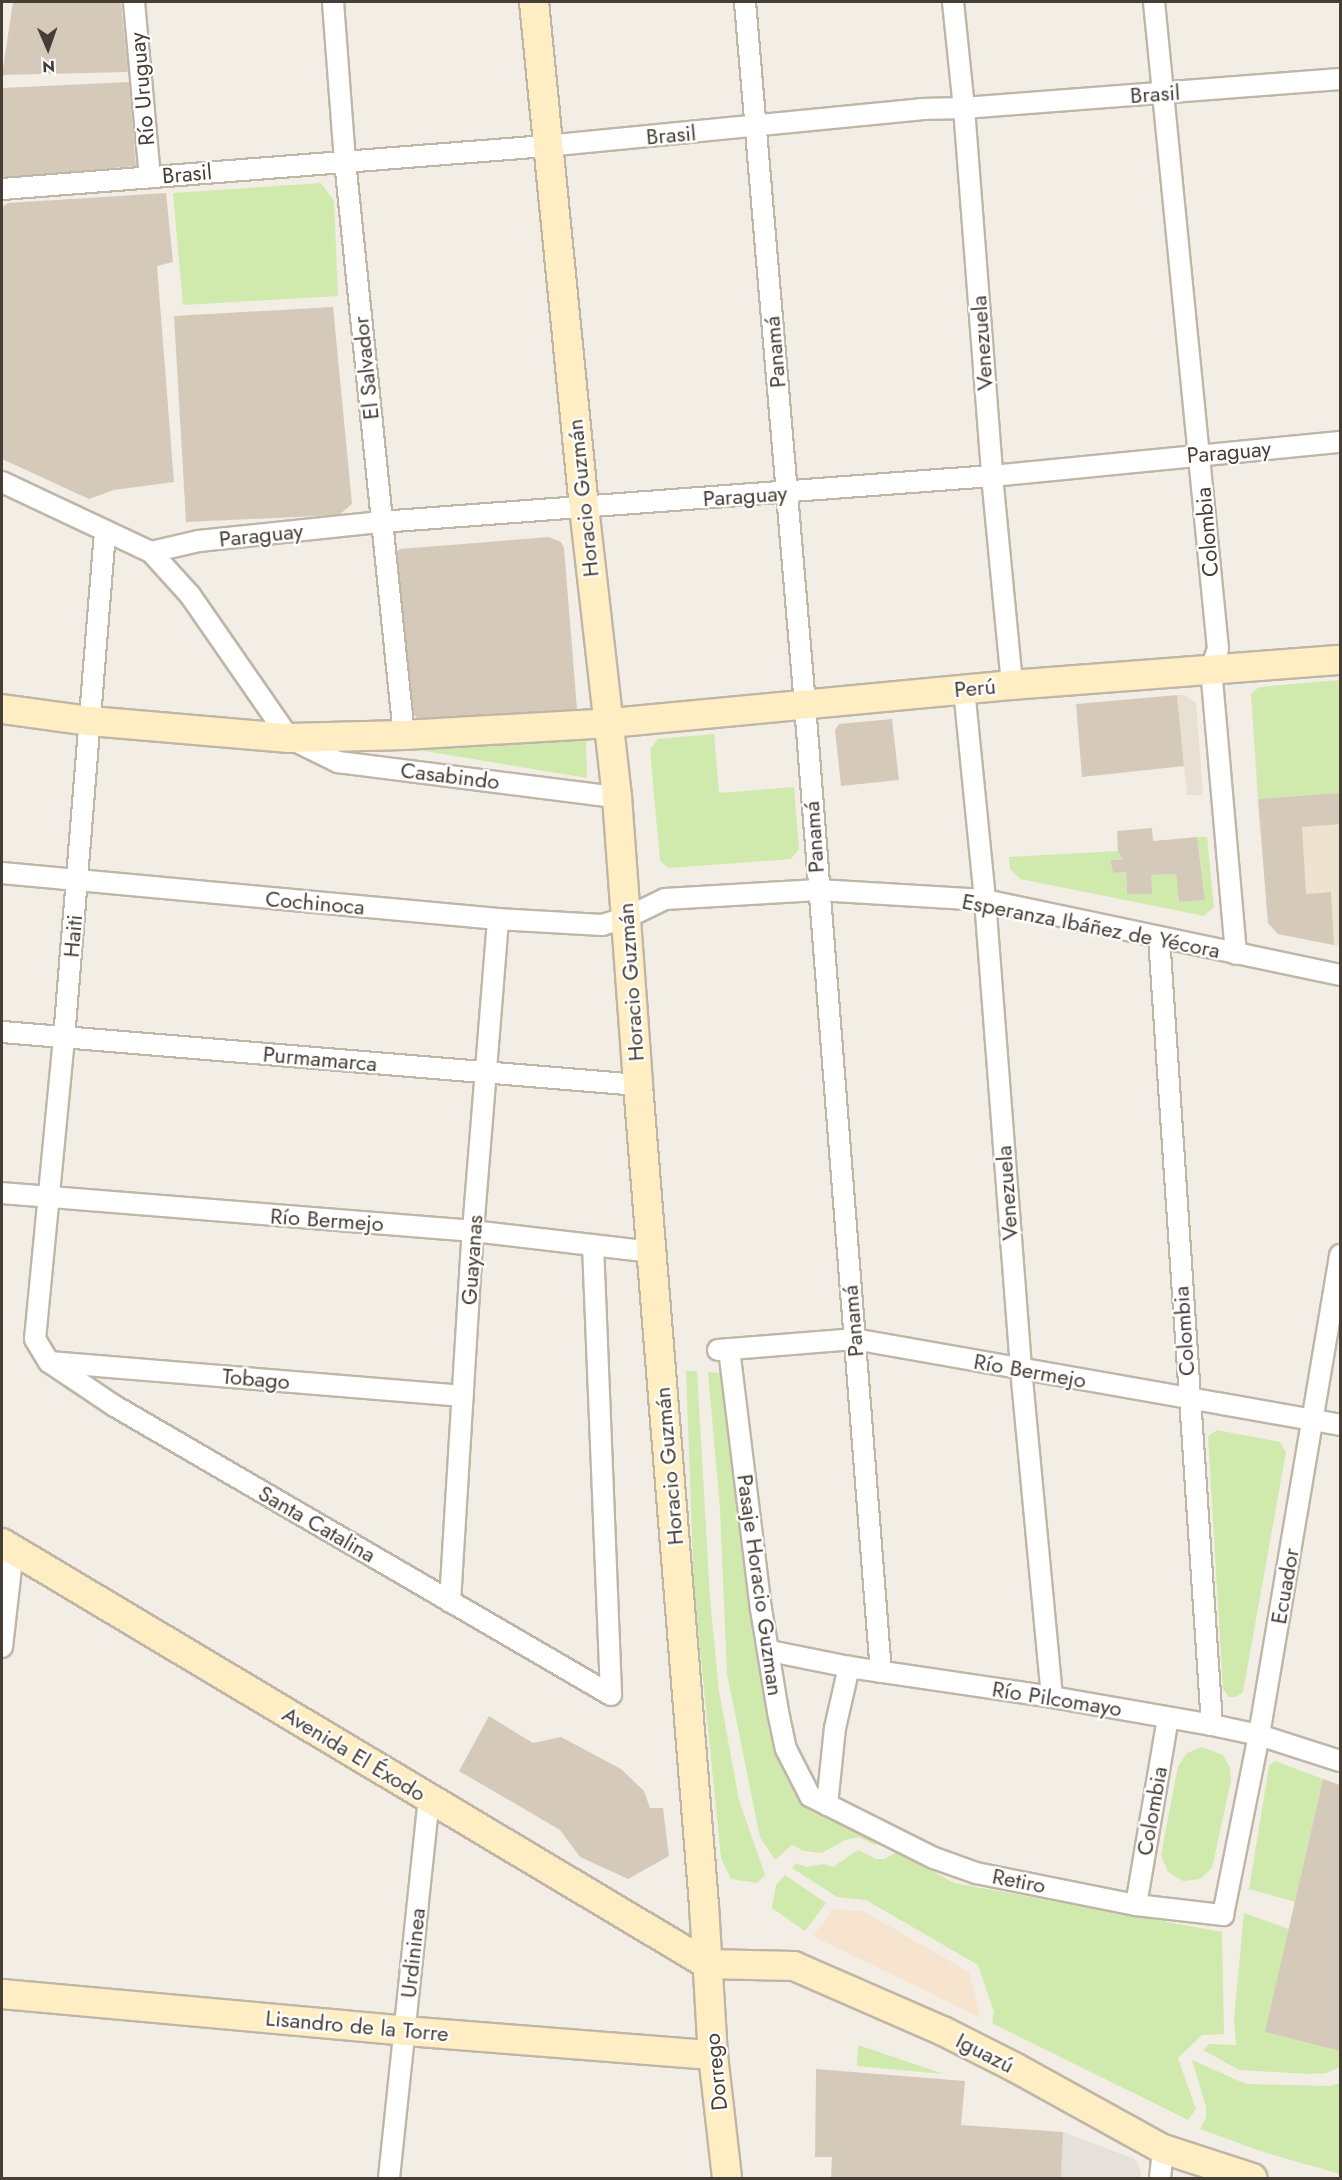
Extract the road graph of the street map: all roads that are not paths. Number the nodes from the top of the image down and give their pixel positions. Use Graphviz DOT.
graph roads {
  1 [pos="134,2"];
  2 [pos="333,2"];
  3 [pos="534,2"];
  4 [pos="745,2"];
  5 [pos="953,2"];
  6 [pos="1154,2"];
  7 [pos="1341,79"];
  8 [pos="1162,94"];
  9 [pos="964,108"];
  10 [pos="755,127"];
  11 [pos="546,146"];
  12 [pos="345,161"];
  13 [pos="150,177"];
  14 [pos="2,189"];
  15 [pos="1341,442"];
  16 [pos="1200,455"];
  17 [pos="992,476"];
  18 [pos="2,482"];
  19 [pos="787,493"];
  20 [pos="584,507"];
  21 [pos="381,522"];
  22 [pos="105,532"];
  23 [pos="151,552"];
  24 [pos="1341,660"];
  25 [pos="1211,668"];
  26 [pos="1012,685"];
  27 [pos="964,689"];
  28 [pos="805,705"];
  29 [pos="2,709"];
  30 [pos="90,721"];
  31 [pos="610,723"];
  32 [pos="404,735"];
  33 [pos="289,738"];
  34 [pos="617,797"];
  35 [pos="2,873"];
  36 [pos="77,882"];
  37 [pos="818,890"];
  38 [pos="985,900"];
  39 [pos="628,917"];
  40 [pos="498,919"];
  41 [pos="1159,937"];
  42 [pos="1236,954"];
  43 [pos="1341,975"];
  44 [pos="2,1032"];
  45 [pos="64,1038"];
  46 [pos="488,1073"];
  47 [pos="638,1085"];
  48 [pos="2,1193"];
  49 [pos="46,1199"];
  50 [pos="473,1231"];
  51 [pos="593,1245"];
  52 [pos="651,1252"];
  53 [pos="1341,1255"];
  54 [pos="34,1339"];
  55 [pos="854,1339"];
  56 [pos="724,1350"];
  57 [pos="49,1362"];
  58 [pos="1021,1369"];
  59 [pos="463,1396"];
  60 [pos="1189,1400"];
  61 [pos="1313,1420"];
  62 [pos="1341,1425"];
  63 [pos="7,1547"];
  64 [pos="450,1602"];
  65 [pos="2,1647"];
  66 [pos="770,1651"];
  67 [pos="849,1667"];
  68 [pos="881,1672"];
  69 [pos="1052,1697"];
  70 [pos="1168,1718"];
  71 [pos="1212,1725"];
  72 [pos="1259,1735"];
  73 [pos="1341,1761"];
  74 [pos="429,1798"];
  75 [pos="827,1805"];
  76 [pos="704,1905"];
  77 [pos="1136,1905"];
  78 [pos="1223,1915"];
  79 [pos="635,1920"];
  80 [pos="707,1964"];
  81 [pos="2,1994"];
  82 [pos="405,2031"];
  83 [pos="713,2055"];
  84 [pos="1163,2149"];
  85 [pos="389,2178"];
  86 [pos="727,2178"];
  87 [pos="1160,2178"];
  88 [pos="1252,2178"];
  1 -- 13 [label="street, Río Uruguay"];
  2 -- 12 [label="street, El Salvador"];
  3 -- 11 [label="main road, Horacio Guzmán"];
  4 -- 10 [label="street, Panamá"];
  5 -- 9 [label="street, Venezuela"];
  6 -- 8 [label="street, Colombia"];
  7 -- 8 [label="street, Brasil"];
  8 -- 9 [label="street, Brasil"];
  8 -- 16 [label="street, Colombia"];
  9 -- 10 [label="street, Brasil"];
  9 -- 17 [label="street, Venezuela"];
  10 -- 11 [label="street, Brasil"];
  10 -- 19 [label="street, Panamá"];
  11 -- 12 [label="street, Brasil"];
  11 -- 20 [label="main road, Horacio Guzmán"];
  12 -- 13 [label="street, Brasil"];
  12 -- 21 [label="street, El Salvador"];
  13 -- 14 [label="street, Brasil"];
  15 -- 16 [label="street, Paraguay"];
  16 -- 17 [label="street, Paraguay"];
  16 -- 25 [label="street, Colombia"];
  17 -- 19 [label="street, Paraguay"];
  17 -- 26 [label="street, Venezuela"];
  18 -- 22 [label="street"];
  19 -- 20 [label="street, Paraguay"];
  19 -- 28 [label="street, Panamá"];
  20 -- 21 [label="street, Paraguay"];
  20 -- 31 [label="main road, Horacio Guzmán"];
  21 -- 23 [label="street, Paraguay"];
  21 -- 32 [label="street, El Salvador"];
  22 -- 23 [label="street"];
  22 -- 30 [label="street, Haiti"];
  23 -- 33 [label="street"];
  24 -- 25 [label="main road, Perú"];
  25 -- 26 [label="main road, Perú"];
  25 -- 42 [label="street, Colombia"];
  26 -- 27 [label="main road, Perú"];
  27 -- 28 [label="main road, Perú"];
  27 -- 38 [label="street, Venezuela"];
  28 -- 31 [label="main road, Perú"];
  28 -- 37 [label="street, Panamá"];
  29 -- 30 [label="main road, Casabindo"];
  30 -- 33 [label="main road, Casabindo"];
  30 -- 36 [label="street, Haiti"];
  31 -- 32 [label="main road, Casabindo"];
  31 -- 34 [label="main road, Horacio Guzmán"];
  32 -- 33 [label="main road, Casabindo"];
  33 -- 34 [label="street, Casabindo"];
  34 -- 39 [label="main road, Horacio Guzmán"];
  35 -- 36 [label="street, Cochinoca"];
  36 -- 40 [label="street, Cochinoca"];
  36 -- 45 [label="street, Haiti"];
  37 -- 38 [label="street, Esperanza Ibáñez de Yécora"];
  37 -- 39 [label="street, Esperanza Ibáñez de Yécora"];
  37 -- 55 [label="street, Panamá"];
  38 -- 41 [label="street, Esperanza Ibáñez de Yécora"];
  38 -- 58 [label="street, Venezuela"];
  39 -- 40 [label="street, Cochinoca"];
  39 -- 47 [label="main road, Horacio Guzmán"];
  40 -- 46 [label="street, Guayanas"];
  41 -- 42 [label="street, Esperanza Ibáñez de Yécora"];
  41 -- 60 [label="street, Colombia"];
  42 -- 43 [label="street, Esperanza Ibáñez de Yécora"];
  44 -- 45 [label="street, Purmamarca"];
  45 -- 46 [label="street, Purmamarca"];
  45 -- 49 [label="street, Haiti"];
  46 -- 47 [label="street, Purmamarca"];
  46 -- 50 [label="street, Guayanas"];
  47 -- 52 [label="main road, Horacio Guzmán"];
  48 -- 49 [label="street, Río Bermejo"];
  49 -- 50 [label="street, Río Bermejo"];
  49 -- 54 [label="street, Haiti"];
  50 -- 51 [label="street, Río Bermejo"];
  50 -- 59 [label="street, Guayanas"];
  51 -- 52 [label="street, Río Bermejo"];
  51 -- 64 [label="street, Santa Catalina"];
  52 -- 76 [label="main road, Horacio Guzmán"];
  53 -- 61 [label="street, Ecuador"];
  54 -- 57 [label="street, Santa Catalina"];
  55 -- 56 [label="street, Río Bermejo"];
  55 -- 58 [label="street, Río Bermejo"];
  55 -- 68 [label="street, Panamá"];
  56 -- 66 [label="street, Pasaje Horacio Guzman"];
  57 -- 59 [label="street, Tobago"];
  57 -- 64 [label="street, Santa Catalina"];
  58 -- 60 [label="street, Río Bermejo"];
  58 -- 69 [label="street, Venezuela"];
  59 -- 64 [label="street, Guayanas"];
  60 -- 61 [label="street, Río Bermejo"];
  60 -- 71 [label="street, Colombia"];
  61 -- 62 [label="street, Río Bermejo"];
  61 -- 72 [label="street, Ecuador"];
  63 -- 65 [label="street"];
  63 -- 74 [label="main road, Avenida El Éxodo"];
  66 -- 67 [label="street, Río Pilcomayo"];
  66 -- 75 [label="street, Pasaje Horacio Guzman"];
  67 -- 68 [label="street, Río Pilcomayo"];
  67 -- 75 [label="street"];
  68 -- 69 [label="street, Río Pilcomayo"];
  69 -- 70 [label="street, Río Pilcomayo"];
  70 -- 71 [label="street, Río Pilcomayo"];
  70 -- 77 [label="street, Colombia"];
  71 -- 72 [label="street, Río Pilcomayo"];
  72 -- 73 [label="street, Río Pilcomayo"];
  72 -- 78 [label="street, Ecuador"];
  74 -- 79 [label="main road, Avenida El Éxodo"];
  74 -- 82 [label="street, Urdininea"];
  75 -- 77 [label="street, Retiro"];
  76 -- 79 [label="main road"];
  76 -- 80 [label="main road, Horacio Guzmán"];
  77 -- 78 [label="street, Retiro"];
  79 -- 80 [label="main road, Avenida El Éxodo"];
  80 -- 83 [label="main road, Dorrego"];
  80 -- 84 [label="main road, Iguazú"];
  81 -- 82 [label="main road, Lisandro de la Torre"];
  82 -- 83 [label="main road, Lisandro de la Torre"];
  82 -- 85 [label="street, Urdininea"];
  83 -- 86 [label="main road, Dorrego"];
  84 -- 87 [label="street"];
  84 -- 88 [label="main road, Iguazú"];
}
